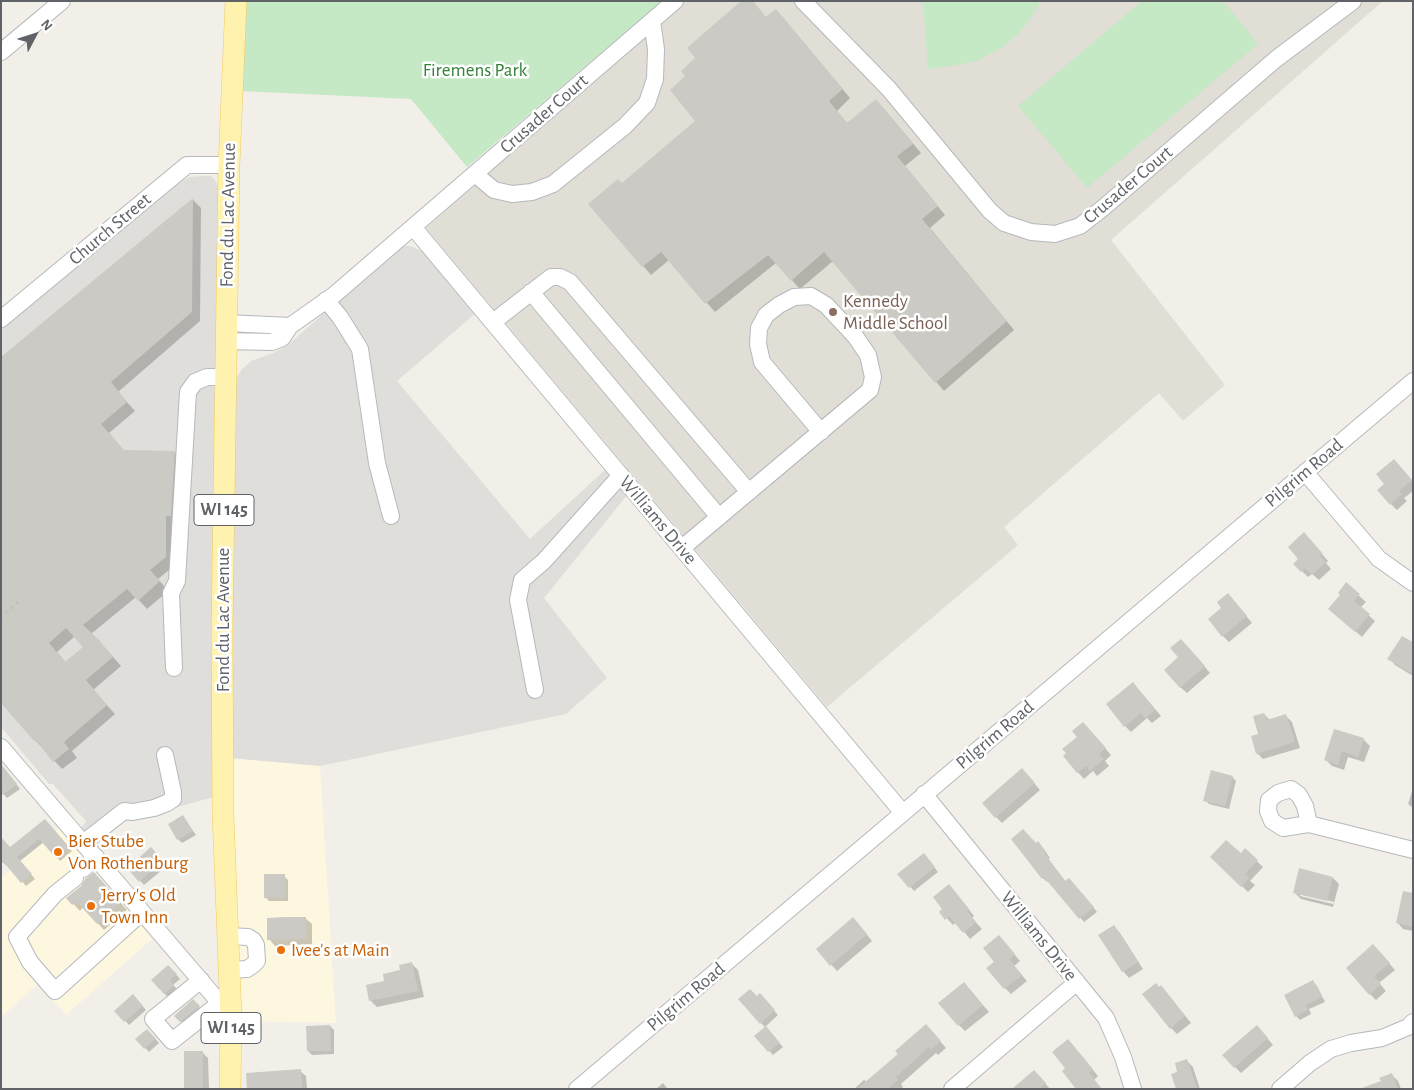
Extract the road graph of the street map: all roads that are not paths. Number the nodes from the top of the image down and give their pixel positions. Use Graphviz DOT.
graph roads {
  1 [pos="62,1"];
  2 [pos="236,1"];
  3 [pos="675,1"];
  4 [pos="803,1"];
  5 [pos="1354,1"];
  6 [pos="652,21"];
  7 [pos="1,52"];
  8 [pos="229,165"];
  9 [pos="475,174"];
  10 [pos="413,227"];
  11 [pos="532,292"];
  12 [pos="326,300"];
  13 [pos="1,319"];
  14 [pos="493,322"];
  15 [pos="226,332"];
  16 [pos="225,377"];
  17 [pos="1413,381"];
  18 [pos="821,432"];
  19 [pos="1305,472"];
  20 [pos="621,475"];
  21 [pos="748,492"];
  22 [pos="390,516"];
  23 [pos="720,516"];
  24 [pos="682,548"];
  25 [pos="1413,583"];
  26 [pos="174,668"];
  27 [pos="535,690"];
  28 [pos="1,747"];
  29 [pos="165,755"];
  30 [pos="924,794"];
  31 [pos="903,813"];
  32 [pos="1309,824"];
  33 [pos="83,843"];
  34 [pos="1413,850"];
  35 [pos="96,857"];
  36 [pos="142,912"];
  37 [pos="228,936"];
  38 [pos="229,970"];
  39 [pos="200,980"];
  40 [pos="1077,982"];
  41 [pos="225,1009"];
  42 [pos="1413,1022"];
  43 [pos="230,1089"];
  44 [pos="577,1089"];
  45 [pos="952,1089"];
  46 [pos="1133,1089"];
  47 [pos="1280,1089"];
  1 -- 7 [label="street"];
  2 -- 8 [label="main road, Fond du Lac Avenue / WI 145"];
  3 -- 6 [label="street, Crusader Court"];
  4 -- 5 [label="street, Crusader Court"];
  6 -- 9 [label="street, Crusader Court"];
  6 -- 9 [label="street"];
  8 -- 13 [label="street, Church Street"];
  8 -- 15 [label="main road, Fond du Lac Avenue / WI 145"];
  9 -- 10 [label="street, Crusader Court"];
  10 -- 12 [label="street, Crusader Court"];
  10 -- 14 [label="street, Williams Drive"];
  11 -- 14 [label="street"];
  11 -- 21 [label="street"];
  11 -- 23 [label="street"];
  12 -- 15 [label="street, Crusader Court"];
  12 -- 22 [label="street"];
  14 -- 20 [label="street, Williams Drive"];
  15 -- 16 [label="main road, Fond du Lac Avenue / WI 145"];
  16 -- 26 [label="street"];
  16 -- 37 [label="main road, Fond du Lac Avenue / WI 145"];
  17 -- 19 [label="street, Pilgrim Road"];
  18 -- 18 [label="street"];
  18 -- 21 [label="street"];
  19 -- 25 [label="street"];
  19 -- 30 [label="street, Pilgrim Road"];
  20 -- 24 [label="street, Williams Drive"];
  20 -- 27 [label="street"];
  21 -- 23 [label="street"];
  23 -- 24 [label="street"];
  24 -- 31 [label="street, Williams Drive"];
  28 -- 33 [label="street"];
  29 -- 33 [label="street"];
  30 -- 31 [label="street, Pilgrim Road"];
  30 -- 40 [label="street, Williams Drive"];
  31 -- 44 [label="street, Pilgrim Road"];
  32 -- 34 [label="street"];
  33 -- 35 [label="street"];
  35 -- 36 [label="street"];
  35 -- 36 [label="street"];
  36 -- 39 [label="street"];
  37 -- 38 [label="main road, Fond du Lac Avenue / WI 145"];
  37 -- 38 [label="street"];
  38 -- 41 [label="main road, Fond du Lac Avenue / WI 145"];
  39 -- 41 [label="street"];
  39 -- 41 [label="street"];
  40 -- 45 [label="street"];
  40 -- 46 [label="street, Williams Drive"];
  41 -- 43 [label="main road, Fond du Lac Avenue / WI 145"];
  42 -- 47 [label="street"];
}
